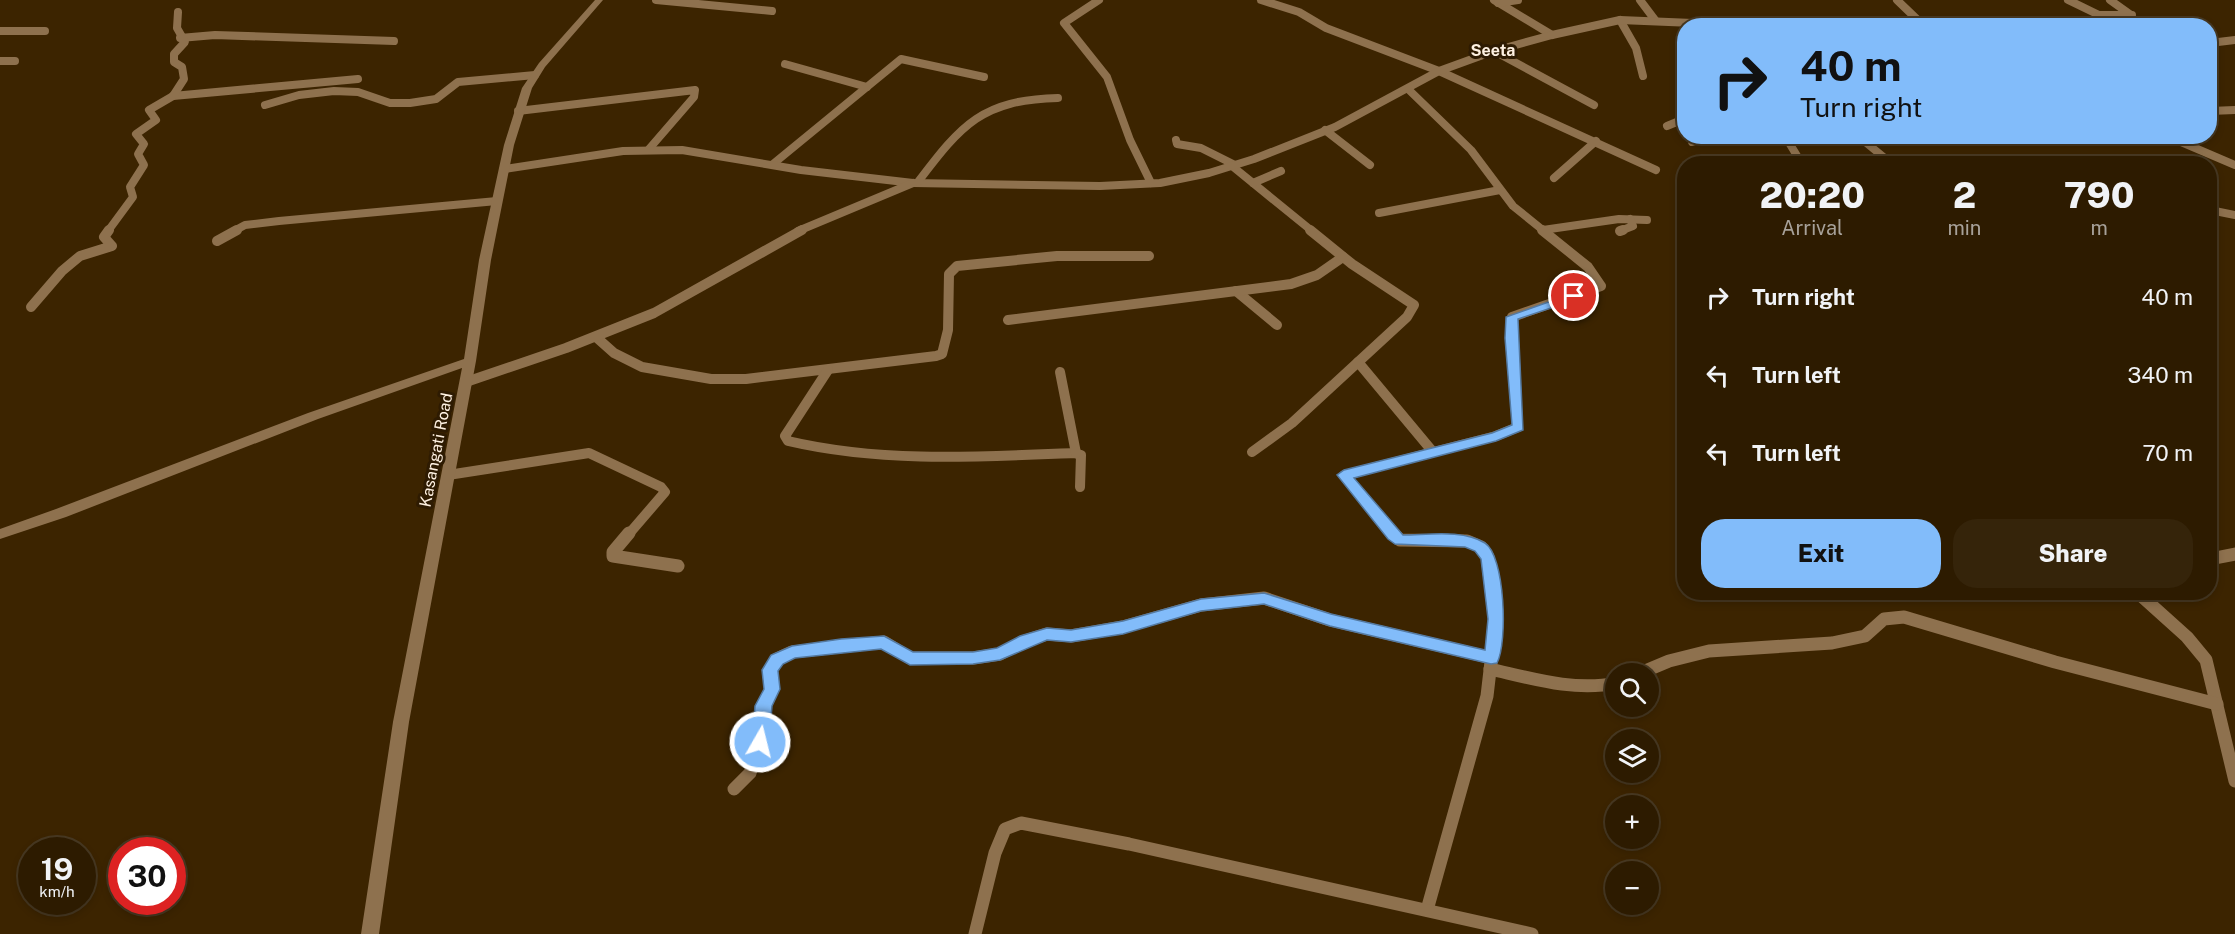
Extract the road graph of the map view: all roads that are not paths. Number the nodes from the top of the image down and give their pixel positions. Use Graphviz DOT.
graph roads {
  1 [pos="599,0"];
  2 [pos="656,0"];
  3 [pos="1099,0"];
  4 [pos="1261,0"];
  5 [pos="1518,0"];
  6 [pos="1640,0"];
  7 [pos="1897,0"];
  8 [pos="2068,0"];
  9 [pos="2110,0"];
  10 [pos="1496,2"];
  11 [pos="772,11"];
  12 [pos="178,12"];
  13 [pos="2099,15"];
  14 [pos="1916,18"];
  15 [pos="2100,18"];
  16 [pos="1654,20"];
  17 [pos="1620,21"];
  18 [pos="1677,22"];
  19 [pos="1,30"];
  20 [pos="45,31"];
  21 [pos="1552,35"];
  22 [pos="180,38"];
  23 [pos="2235,40"];
  24 [pos="394,41"];
  25 [pos="2217,42"];
  26 [pos="1494,51"];
  27 [pos="0,61"];
  28 [pos="15,61"];
  29 [pos="785,64"];
  30 [pos="1439,71"];
  31 [pos="535,75"];
  32 [pos="1643,76"];
  33 [pos="984,77"];
  34 [pos="358,79"];
  35 [pos="867,87"];
  36 [pos="1408,89"];
  37 [pos="173,96"];
  38 [pos="1058,98"];
  39 [pos="265,105"];
  40 [pos="1594,105"];
  41 [pos="2235,110"];
  42 [pos="518,111"];
  43 [pos="2217,111"];
  44 [pos="1677,122"];
  45 [pos="1667,126"];
  46 [pos="1325,130"];
  47 [pos="1176,140"];
  48 [pos="1596,141"];
  49 [pos="1868,144"];
  50 [pos="2185,144"];
  51 [pos="649,149"];
  52 [pos="1882,156"];
  53 [pos="2214,156"];
  54 [pos="2217,157"];
  55 [pos="773,164"];
  56 [pos="1370,165"];
  57 [pos="2235,165"];
  58 [pos="1233,166"];
  59 [pos="505,169"];
  60 [pos="1656,170"];
  61 [pos="1281,171"];
  62 [pos="1554,178"];
  63 [pos="916,182"];
  64 [pos="1151,183"];
  65 [pos="1253,183"];
  66 [pos="1500,190"];
  67 [pos="497,201"];
  68 [pos="2217,211"];
  69 [pos="1379,213"];
  70 [pos="2235,215"];
  71 [pos="1630,219"];
  72 [pos="1647,220"];
  73 [pos="1543,230"];
  74 [pos="1620,231"];
  75 [pos="217,241"];
  76 [pos="1149,256"];
  77 [pos="1343,257"];
  78 [pos="1236,291"];
  79 [pos="31,307"];
  80 [pos="1008,320"];
  81 [pos="1277,325"];
  82 [pos="596,337"];
  83 [pos="470,362"];
  84 [pos="1358,362"];
  85 [pos="828,370"];
  86 [pos="1060,372"];
  87 [pos="466,382"];
  88 [pos="1252,452"];
  89 [pos="1433,452"];
  90 [pos="1076,453"];
  91 [pos="448,474"];
  92 [pos="1080,487"];
  93 [pos="0,534"];
  94 [pos="2235,554"];
  95 [pos="2217,558"];
  96 [pos="678,566"];
  97 [pos="2146,600"];
  98 [pos="1491,664"];
  99 [pos="1659,665"];
  100 [pos="1605,686"];
  101 [pos="2217,704"];
  102 [pos="2235,781"];
  103 [pos="734,789"];
  104 [pos="1427,910"];
  105 [pos="370,934"];
  106 [pos="975,934"];
  107 [pos="1532,934"];
  1 -- 31 [label="street, Kasangati Road"];
  2 -- 11 [label="street"];
  3 -- 64 [label="street"];
  4 -- 30 [label="street"];
  5 -- 10 [label="street"];
  6 -- 16 [label="street"];
  7 -- 14 [label="street"];
  8 -- 13 [label="street"];
  9 -- 13 [label="street"];
  10 -- 21 [label="street"];
  12 -- 22 [label="street"];
  13 -- 15 [label="street"];
  16 -- 17 [label="street"];
  16 -- 18 [label="street"];
  17 -- 21 [label="street"];
  17 -- 32 [label="street"];
  19 -- 20 [label="street"];
  21 -- 26 [label="street"];
  22 -- 24 [label="street"];
  22 -- 37 [label="street"];
  23 -- 25 [label="street"];
  26 -- 30 [label="street"];
  26 -- 40 [label="street"];
  27 -- 28 [label="street"];
  29 -- 35 [label="street"];
  30 -- 36 [label="street"];
  30 -- 48 [label="street"];
  31 -- 39 [label="street"];
  31 -- 42 [label="street, Kasangati Road"];
  33 -- 35 [label="street"];
  34 -- 37 [label="street"];
  35 -- 55 [label="street"];
  36 -- 46 [label="street"];
  36 -- 66 [label="street"];
  37 -- 79 [label="street"];
  38 -- 63 [label="street"];
  41 -- 43 [label="street"];
  42 -- 51 [label="street"];
  42 -- 59 [label="street, Kasangati Road"];
  44 -- 45 [label="street"];
  46 -- 56 [label="street"];
  46 -- 58 [label="street"];
  47 -- 58 [label="street"];
  48 -- 60 [label="street"];
  48 -- 62 [label="street"];
  49 -- 52 [label="street"];
  50 -- 53 [label="street"];
  51 -- 55 [label="street"];
  51 -- 59 [label="street"];
  54 -- 57 [label="street"];
  55 -- 63 [label="street"];
  58 -- 64 [label="street"];
  58 -- 65 [label="street"];
  59 -- 67 [label="street, Kasangati Road"];
  61 -- 65 [label="street"];
  63 -- 64 [label="street"];
  63 -- 82 [label="street"];
  65 -- 77 [label="street"];
  66 -- 69 [label="street"];
  66 -- 73 [label="street"];
  67 -- 75 [label="street"];
  67 -- 83 [label="street, Kasangati Road"];
  68 -- 70 [label="street"];
  71 -- 72 [label="street"];
  71 -- 73 [label="street"];
  71 -- 74 [label="street"];
  73 -- 89 [label="street"];
  76 -- 85 [label="street"];
  77 -- 78 [label="street"];
  77 -- 84 [label="street"];
  78 -- 80 [label="street"];
  78 -- 81 [label="street"];
  82 -- 85 [label="street"];
  82 -- 87 [label="street"];
  83 -- 87 [label="street, Kasangati Road"];
  83 -- 93 [label="street"];
  84 -- 88 [label="street"];
  84 -- 89 [label="street"];
  85 -- 90 [label="street"];
  86 -- 90 [label="street"];
  87 -- 91 [label="street, Kasangati Road"];
  89 -- 98 [label="street"];
  90 -- 92 [label="street"];
  91 -- 96 [label="street"];
  91 -- 105 [label="street, Kasangati Road"];
  94 -- 95 [label="street"];
  97 -- 101 [label="street"];
  98 -- 100 [label="street"];
  98 -- 103 [label="street"];
  98 -- 104 [label="street"];
  99 -- 101 [label="street"];
  101 -- 102 [label="street"];
  104 -- 106 [label="street"];
  104 -- 107 [label="street"];
}
